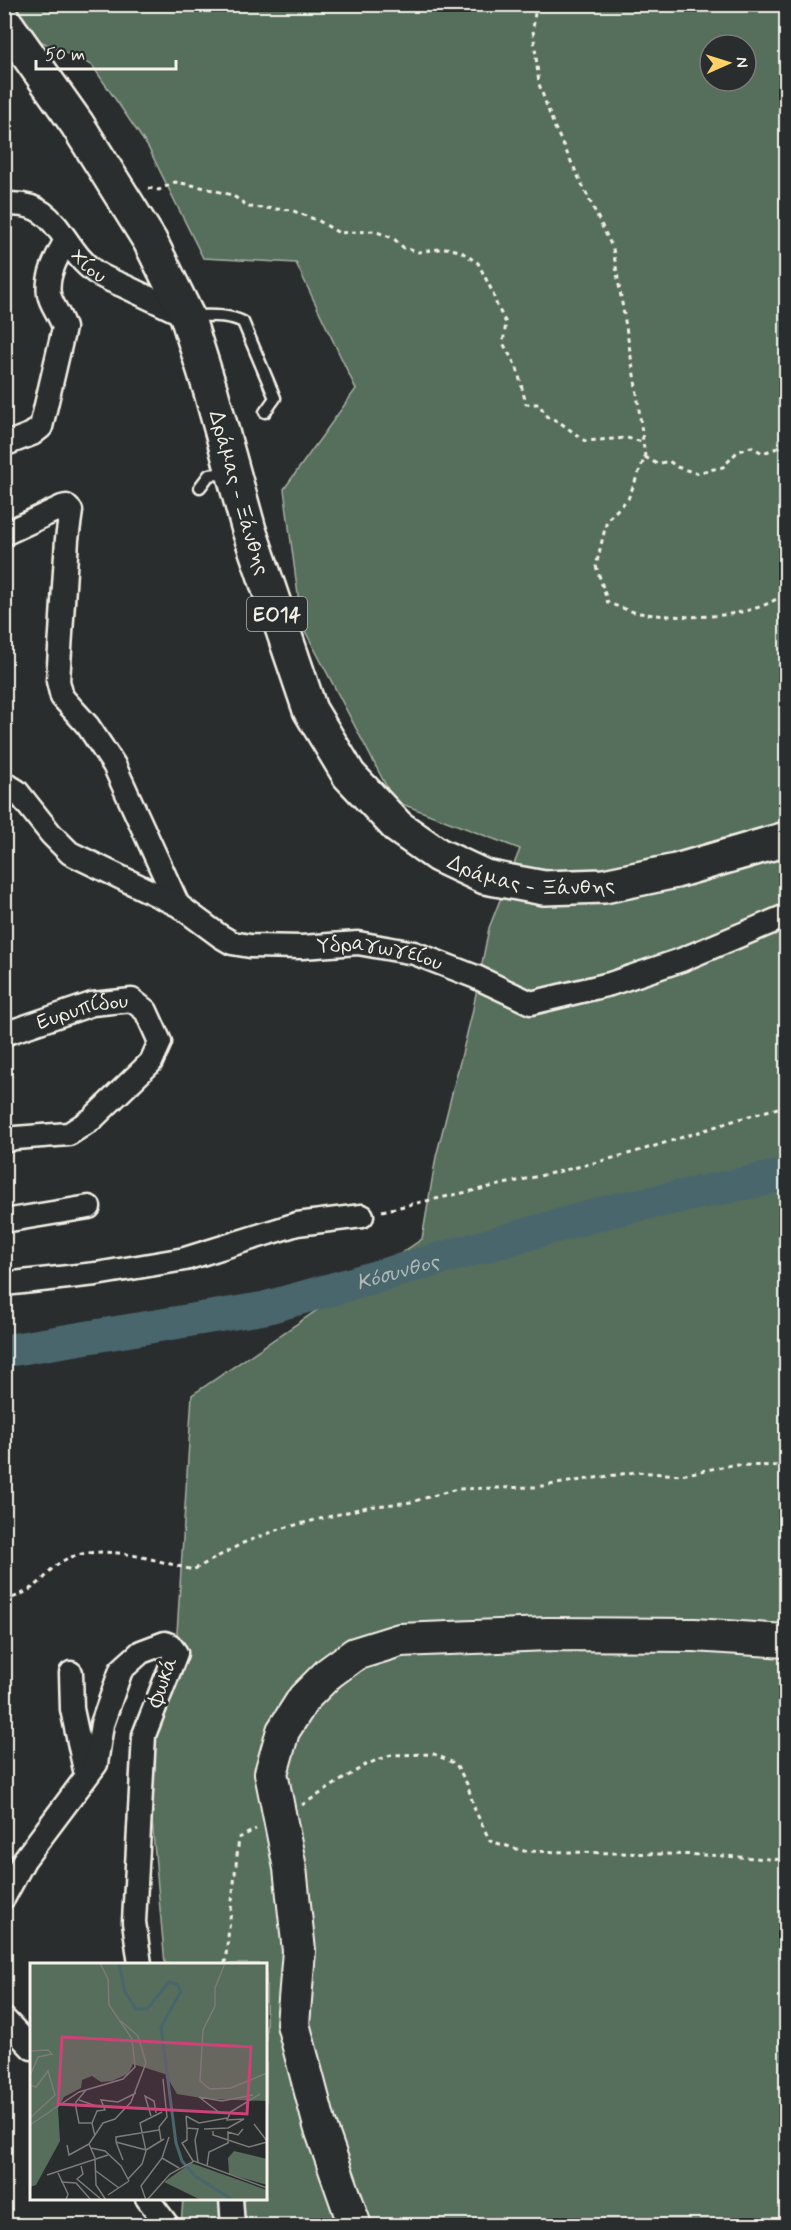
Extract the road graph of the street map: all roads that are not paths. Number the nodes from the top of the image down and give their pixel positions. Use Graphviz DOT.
graph roads {
  1 [pos="4,21"];
  2 [pos="4,206"];
  3 [pos="66,240"];
  4 [pos="187,316"];
  5 [pos="265,412"];
  6 [pos="6,444"];
  7 [pos="235,479"];
  8 [pos="200,487"];
  9 [pos="4,534"];
  10 [pos="4,783"];
  11 [pos="786,839"];
  12 [pos="178,905"];
  13 [pos="786,916"];
  14 [pos="4,1034"];
  15 [pos="4,1141"];
  16 [pos="89,1207"];
  17 [pos="362,1216"];
  18 [pos="4,1221"];
  19 [pos="4,1284"];
  20 [pos="786,1641"];
  21 [pos="71,1673"];
  22 [pos="86,1775"];
  23 [pos="4,1897"];
  24 [pos="140,1963"];
  25 [pos="4,2019"];
  26 [pos="30,2046"];
  27 [pos="148,2200"];
  28 [pos="231,2200"];
  29 [pos="168,2226"];
  30 [pos="233,2226"];
  31 [pos="356,2226"];
  1 -- 4 [label="main road, Δράμας - Ξάνθης / ΕΟ14"];
  2 -- 3 [label="street, Χίου"];
  3 -- 4 [label="street, Χίου"];
  3 -- 6 [label="street"];
  4 -- 5 [label="lane"];
  4 -- 7 [label="main road, Δράμας - Ξάνθης / ΕΟ14"];
  7 -- 8 [label="lane"];
  7 -- 11 [label="main road, Δράμας - Ξάνθης / ΕΟ14"];
  9 -- 12 [label="street"];
  10 -- 12 [label="street, Υδραγωγείου"];
  12 -- 13 [label="street, Υδραγωγείου"];
  14 -- 15 [label="street, Ευρυπίδου"];
  16 -- 18 [label="street"];
  17 -- 19 [label="street"];
  20 -- 31 [label="street"];
  21 -- 22 [label="street"];
  22 -- 23 [label="street, Φωκά"];
  22 -- 24 [label="street, Φωκά"];
  25 -- 26 [label="street"];
  27 -- 29 [label="street"];
  28 -- 30 [label="street"];
}
